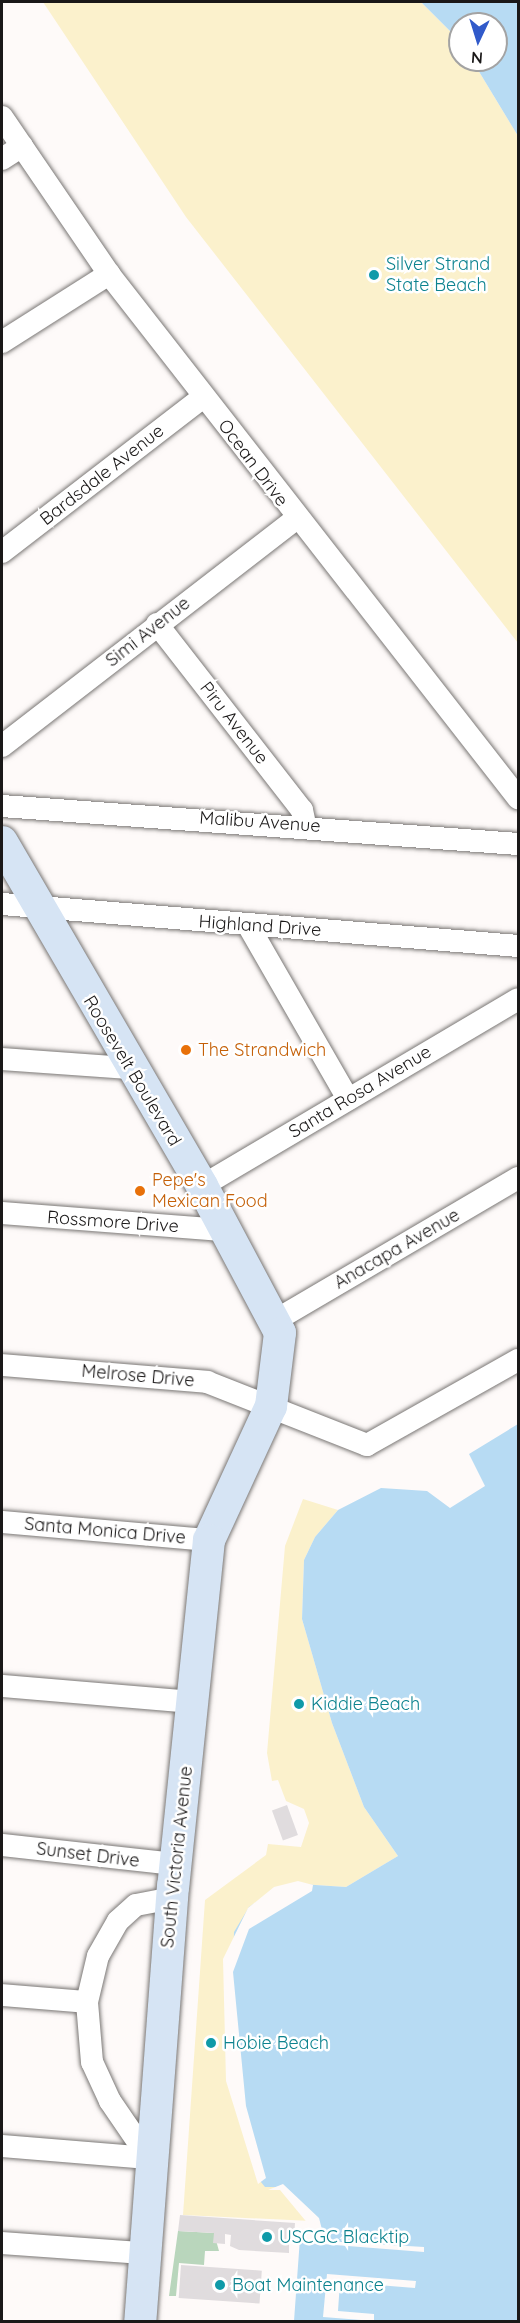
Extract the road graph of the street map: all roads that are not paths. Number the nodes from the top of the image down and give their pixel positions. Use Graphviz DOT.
graph roads {
  1 [pos="2,117"];
  2 [pos="22,146"];
  3 [pos="2,159"];
  4 [pos="109,274"];
  5 [pos="2,342"];
  6 [pos="203,398"];
  7 [pos="296,519"];
  8 [pos="2,552"];
  9 [pos="157,624"];
  10 [pos="2,746"];
  11 [pos="519,798"];
  12 [pos="2,806"];
  13 [pos="305,824"];
  14 [pos="2,842"];
  15 [pos="519,844"];
  16 [pos="2,904"];
  17 [pos="38,908"];
  18 [pos="248,925"];
  19 [pos="519,945"];
  20 [pos="519,999"];
  21 [pos="2,1059"];
  22 [pos="129,1068"];
  23 [pos="348,1100"];
  24 [pos="519,1178"];
  25 [pos="202,1186"];
  26 [pos="2,1213"];
  27 [pos="225,1230"];
  28 [pos="276,1320"];
  29 [pos="519,1360"];
  30 [pos="2,1365"];
  31 [pos="271,1406"];
  32 [pos="2,1522"];
  33 [pos="209,1540"];
  34 [pos="2,1686"];
  35 [pos="193,1702"];
  36 [pos="2,1845"];
  37 [pos="175,1864"];
  38 [pos="172,1899"];
  39 [pos="2,1995"];
  40 [pos="87,2001"];
  41 [pos="2,2146"];
  42 [pos="149,2158"];
  43 [pos="2,2243"];
  44 [pos="143,2253"];
  45 [pos="140,2322"];
  1 -- 2 [label="street, Ocean Drive"];
  2 -- 3 [label="street"];
  2 -- 4 [label="street, Ocean Drive"];
  4 -- 5 [label="street"];
  4 -- 6 [label="street, Ocean Drive"];
  6 -- 7 [label="street, Ocean Drive"];
  6 -- 8 [label="street, Bardsdale Avenue"];
  7 -- 9 [label="street, Simi Avenue"];
  7 -- 11 [label="street, Ocean Drive"];
  9 -- 10 [label="street, Simi Avenue"];
  9 -- 13 [label="street, Piru Avenue"];
  12 -- 13 [label="street, Malibu Avenue"];
  13 -- 15 [label="street, Malibu Avenue"];
  14 -- 17 [label="street, Roosevelt Boulevard"];
  16 -- 17 [label="street, Highland Drive"];
  17 -- 18 [label="street, Highland Drive"];
  17 -- 22 [label="street, Roosevelt Boulevard"];
  18 -- 19 [label="street, Highland Drive"];
  18 -- 23 [label="street"];
  20 -- 23 [label="street, Santa Rosa Avenue"];
  21 -- 22 [label="street"];
  22 -- 25 [label="street, Roosevelt Boulevard"];
  23 -- 25 [label="street, Santa Rosa Avenue"];
  24 -- 28 [label="street, Anacapa Avenue"];
  25 -- 27 [label="street, Roosevelt Boulevard"];
  26 -- 27 [label="street, Rossmore Drive"];
  27 -- 28 [label="street, Roosevelt Boulevard"];
  28 -- 31 [label="street, Roosevelt Boulevard"];
  29 -- 31 [label="street"];
  30 -- 31 [label="street, Melrose Drive"];
  31 -- 33 [label="street, South Victoria Avenue"];
  32 -- 33 [label="street, Santa Monica Drive"];
  33 -- 35 [label="street, South Victoria Avenue"];
  34 -- 35 [label="street"];
  35 -- 37 [label="street, South Victoria Avenue"];
  36 -- 37 [label="street, Sunset Drive"];
  37 -- 38 [label="street, South Victoria Avenue"];
  38 -- 40 [label="street"];
  38 -- 42 [label="street, South Victoria Avenue"];
  39 -- 40 [label="street"];
  40 -- 42 [label="street"];
  41 -- 42 [label="street"];
  42 -- 44 [label="street, South Victoria Avenue"];
  43 -- 44 [label="street"];
  44 -- 45 [label="street, South Victoria Avenue"];
}
